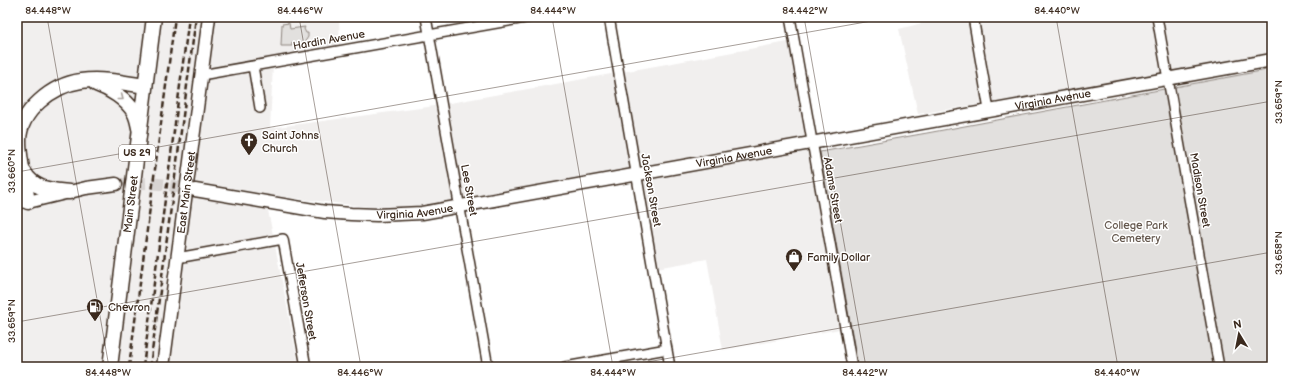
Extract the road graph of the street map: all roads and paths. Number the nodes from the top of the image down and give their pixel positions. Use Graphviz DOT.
graph roads {
  1 [pos="154,17"];
  2 [pos="209,17"];
  3 [pos="426,17"];
  4 [pos="531,17"];
  5 [pos="609,17"];
  6 [pos="790,17"];
  7 [pos="973,17"];
  8 [pos="1157,17"];
  9 [pos="429,35"];
  10 [pos="1272,60"];
  11 [pos="252,66"];
  12 [pos="201,75"];
  13 [pos="1168,78"];
  14 [pos="88,81"];
  15 [pos="145,86"];
  16 [pos="260,108"];
  17 [pos="989,110"];
  18 [pos="140,129"];
  19 [pos="812,142"];
  20 [pos="23,170"];
  21 [pos="636,174"];
  22 [pos="116,184"];
  23 [pos="195,190"];
  24 [pos="69,192"];
  25 [pos="23,203"];
  26 [pos="460,206"];
  27 [pos="177,258"];
  28 [pos="667,349"];
  29 [pos="110,367"];
  30 [pos="163,367"];
  31 [pos="306,367"];
  32 [pos="488,367"];
  33 [pos="565,367"];
  34 [pos="670,367"];
  35 [pos="852,367"];
  36 [pos="1219,367"];
  1 -- 15 [label="main road, Main Street / US 29"];
  2 -- 12 [label="main road, East Main Street"];
  3 -- 9 [label="street, Lee Street"];
  4 -- 9 [label="street, Hardin Avenue"];
  5 -- 21 [label="street, Jackson Street"];
  6 -- 19 [label="street, Adams Street"];
  7 -- 17 [label="street"];
  8 -- 13 [label="street, Madison Street"];
  9 -- 11 [label="street, Hardin Avenue"];
  9 -- 26 [label="street, Lee Street"];
  10 -- 13 [label="main road, Virginia Avenue"];
  11 -- 12 [label="street, Hardin Avenue"];
  11 -- 16 [label="street"];
  12 -- 27 [label="main road, East Main Street"];
  13 -- 17 [label="main road, Virginia Avenue"];
  13 -- 36 [label="street, Madison Street"];
  14 -- 15 [label="main road"];
  14 -- 18 [label="main road, one-way"];
  14 -- 20 [label="main road"];
  15 -- 18 [label="main road, Main Street / US 29"];
  17 -- 19 [label="main road, Virginia Avenue"];
  18 -- 29 [label="main road, Main Street / US 29"];
  19 -- 21 [label="main road, Virginia Avenue"];
  19 -- 35 [label="street, Adams Street"];
  20 -- 24 [label="main road"];
  20 -- 25 [label="main road"];
  21 -- 26 [label="main road, Virginia Avenue"];
  21 -- 28 [label="street, Jackson Street"];
  22 -- 24 [label="main road"];
  23 -- 26 [label="main road, Virginia Avenue"];
  24 -- 25 [label="main road"];
  26 -- 32 [label="street, Lee Street"];
  27 -- 30 [label="main road, East Main Street"];
  27 -- 31 [label="street, Jefferson Street"];
  28 -- 33 [label="street"];
  28 -- 34 [label="street, Jackson Street"];
}
